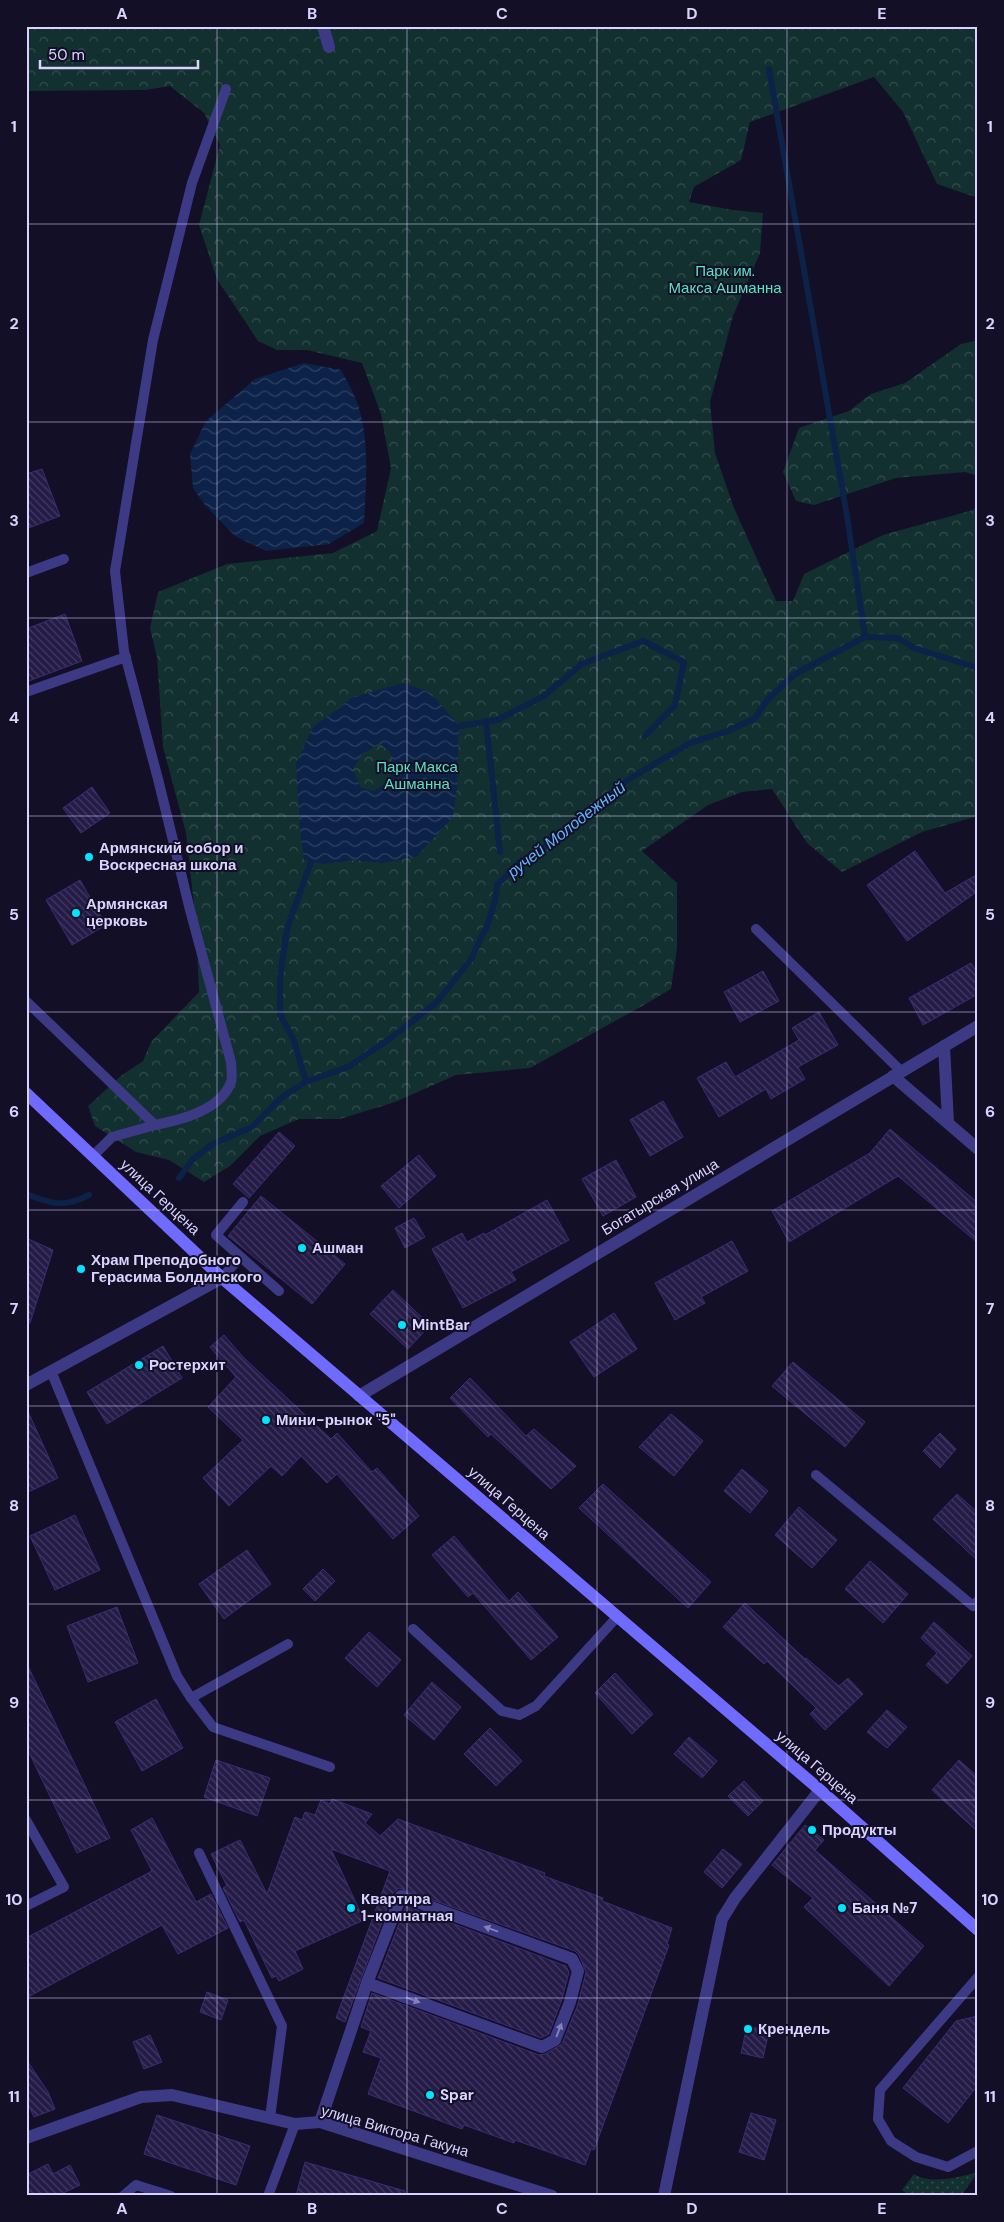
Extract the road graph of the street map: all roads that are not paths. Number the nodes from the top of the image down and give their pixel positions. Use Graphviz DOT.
graph roads {
  1 [pos="324,26"];
  2 [pos="329,47"];
  3 [pos="226,89"];
  4 [pos="64,559"];
  5 [pos="26,573"];
  6 [pos="126,656"];
  7 [pos="26,692"];
  8 [pos="756,929"];
  9 [pos="26,1001"];
  10 [pos="978,1026"];
  11 [pos="944,1046"];
  12 [pos="897,1074"];
  13 [pos="26,1093"];
  14 [pos="948,1122"];
  15 [pos="155,1125"];
  16 [pos="978,1149"];
  17 [pos="93,1156"];
  18 [pos="243,1202"];
  19 [pos="240,1257"];
  20 [pos="222,1278"];
  21 [pos="279,1291"];
  22 [pos="51,1371"];
  23 [pos="26,1385"];
  24 [pos="359,1396"];
  25 [pos="816,1475"];
  26 [pos="976,1606"];
  27 [pos="617,1617"];
  28 [pos="413,1629"];
  29 [pos="288,1644"];
  30 [pos="191,1698"];
  31 [pos="330,1767"];
  32 [pos="820,1790"];
  33 [pos="26,1820"];
  34 [pos="199,1853"];
  35 [pos="26,1906"];
  36 [pos="978,1930"];
  37 [pos="978,1978"];
  38 [pos="367,1983"];
  39 [pos="270,2118"];
  40 [pos="320,2122"];
  41 [pos="295,2124"];
  42 [pos="26,2138"];
  43 [pos="978,2151"];
  44 [pos="122,2196"];
  45 [pos="171,2196"];
  46 [pos="268,2196"];
  47 [pos="552,2196"];
  48 [pos="664,2196"];
  1 -- 2 [label="street"];
  3 -- 6 [label="lane"];
  4 -- 5 [label="lane"];
  6 -- 7 [label="lane"];
  6 -- 15 [label="lane"];
  8 -- 12 [label="lane"];
  9 -- 15 [label="lane"];
  10 -- 11 [label="street, Богатырская улица"];
  11 -- 12 [label="street, Богатырская улица"];
  11 -- 14 [label="street"];
  12 -- 14 [label="street"];
  12 -- 24 [label="street, Богатырская улица"];
  13 -- 17 [label="main road, улица Герцена"];
  14 -- 16 [label="street"];
  15 -- 17 [label="lane"];
  17 -- 20 [label="main road, улица Герцена"];
  18 -- 19 [label="lane"];
  19 -- 20 [label="lane"];
  19 -- 21 [label="lane"];
  20 -- 22 [label="street"];
  20 -- 24 [label="main road, улица Герцена"];
  22 -- 23 [label="street"];
  22 -- 30 [label="lane"];
  24 -- 27 [label="main road, улица Герцена"];
  25 -- 26 [label="lane"];
  27 -- 28 [label="lane"];
  27 -- 32 [label="main road, улица Герцена"];
  29 -- 30 [label="lane"];
  30 -- 31 [label="lane"];
  32 -- 36 [label="main road, улица Герцена"];
  32 -- 48 [label="street"];
  33 -- 35 [label="lane"];
  34 -- 39 [label="lane"];
  37 -- 43 [label="lane"];
  38 -- 38 [label="street, one-way"];
  38 -- 40 [label="street"];
  39 -- 41 [label="street, улица Виктора Гакуна"];
  39 -- 42 [label="street, улица Виктора Гакуна"];
  40 -- 41 [label="street, улица Виктора Гакуна"];
  40 -- 47 [label="street, улица Виктора Гакуна"];
  41 -- 46 [label="lane"];
  44 -- 45 [label="lane"];
}
